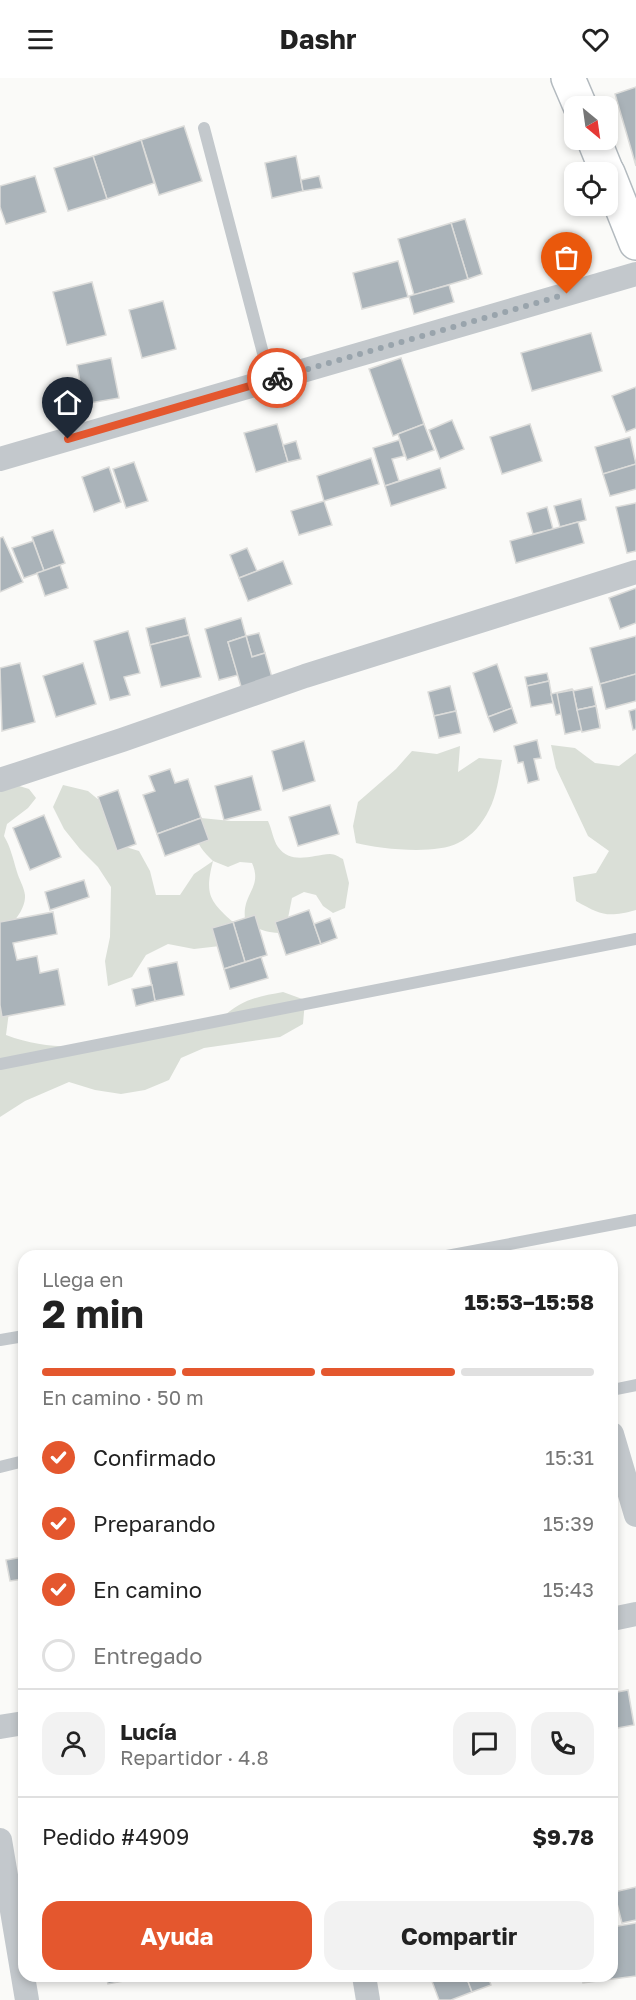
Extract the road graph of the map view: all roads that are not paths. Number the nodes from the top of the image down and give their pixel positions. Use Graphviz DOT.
graph roads {
  1 [pos="568,78"];
  2 [pos="576,96"];
  3 [pos="204,128"];
  4 [pos="618,198"];
  5 [pos="636,243"];
  6 [pos="636,274"];
  7 [pos="270,380"];
  8 [pos="0,459"];
  9 [pos="636,572"];
  10 [pos="0,780"];
  11 [pos="636,939"];
  12 [pos="0,1064"];
  13 [pos="636,1220"];
  14 [pos="478,1250"];
  15 [pos="18,1337"];
  16 [pos="0,1340"];
  17 [pos="636,1385"];
  18 [pos="618,1389"];
  19 [pos="618,1454"];
  20 [pos="18,1462"];
  21 [pos="0,1467"];
  22 [pos="636,1515"];
  23 [pos="636,1614"];
  24 [pos="618,1617"];
  25 [pos="18,1724"];
  26 [pos="0,1727"];
  27 [pos="0,1840"];
  28 [pos="18,1947"];
  29 [pos="24,1982"];
  30 [pos="365,1982"];
  31 [pos="27,2000"];
  32 [pos="368,2000"];
  1 -- 2 [label="main road"];
  3 -- 7 [label="lane"];
  4 -- 5 [label="main road"];
  6 -- 7 [label="street"];
  7 -- 8 [label="street"];
  9 -- 10 [label="street"];
  11 -- 12 [label="lane"];
  13 -- 14 [label="lane"];
  15 -- 16 [label="lane"];
  17 -- 18 [label="lane"];
  19 -- 22 [label="street"];
  20 -- 21 [label="lane"];
  23 -- 24 [label="street"];
  25 -- 26 [label="street"];
  27 -- 28 [label="street"];
  29 -- 31 [label="street"];
  30 -- 32 [label="street"];
}
